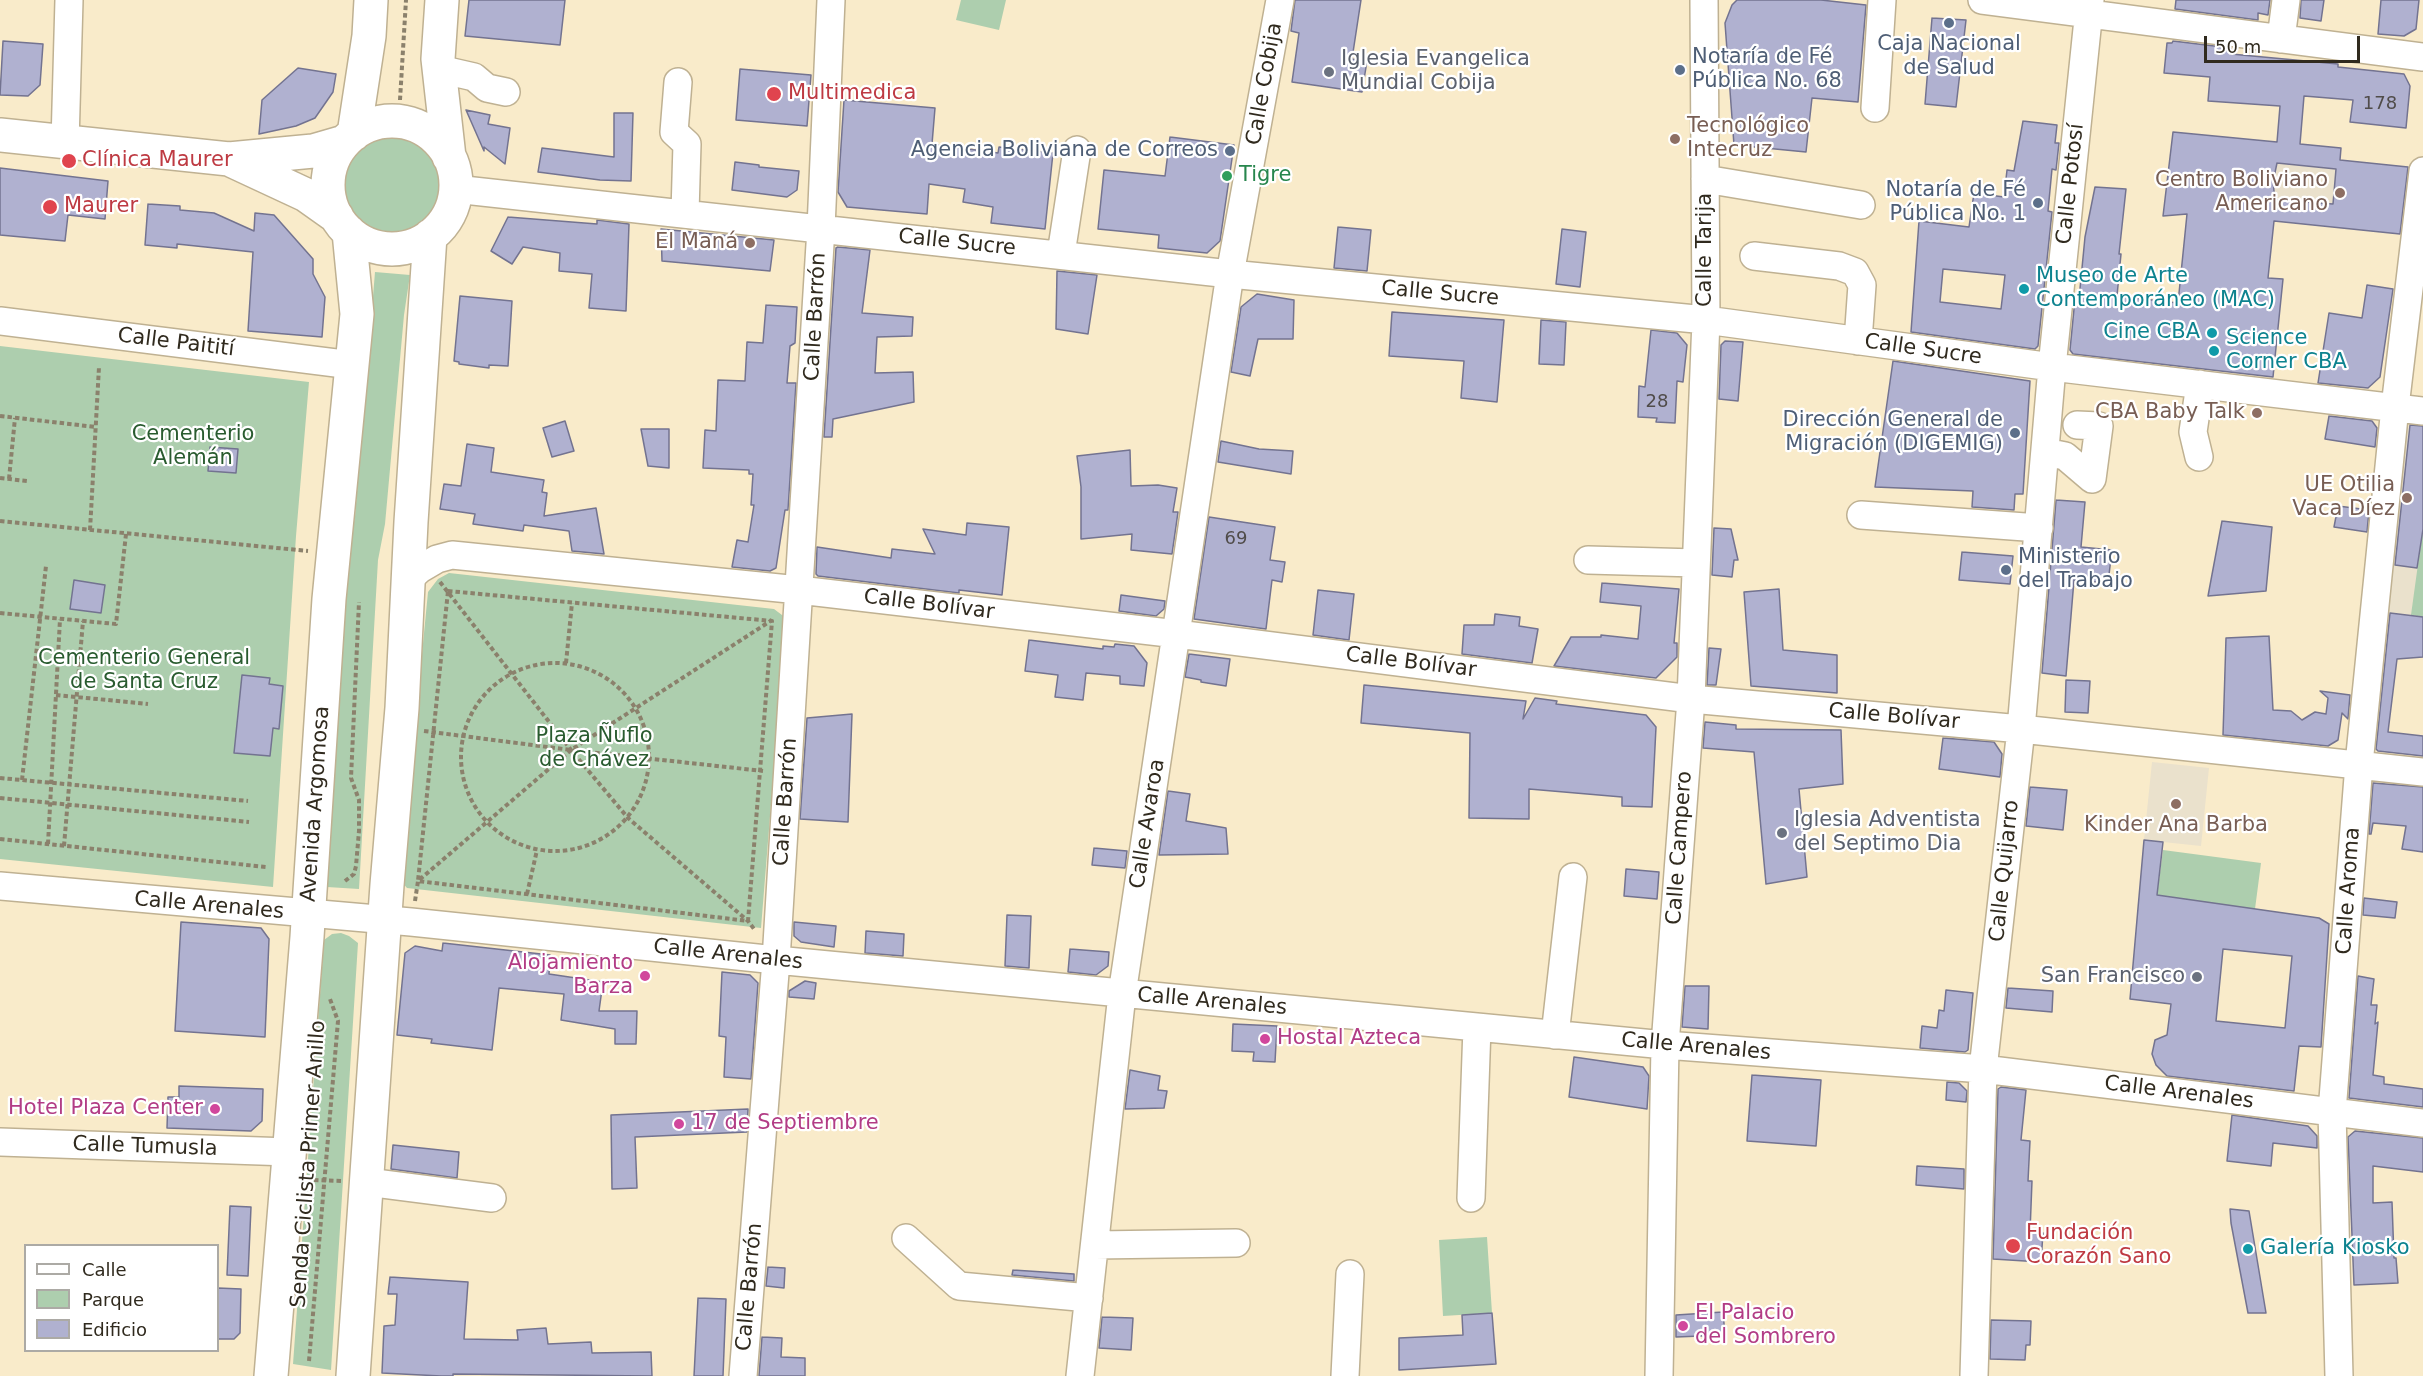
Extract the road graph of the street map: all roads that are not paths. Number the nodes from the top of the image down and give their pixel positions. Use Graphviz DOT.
graph roads {
  1 [pos="69,0"];
  2 [pos="371,0"];
  3 [pos="442,0"];
  4 [pos="831,0"];
  5 [pos="1280,0"];
  6 [pos="1704,0"];
  7 [pos="1882,0"];
  8 [pos="1982,0"];
  9 [pos="2286,0"];
  10 [pos="2089,7"];
  11 [pos="2281,39"];
  12 [pos="2423,57"];
  13 [pos="439,69"];
  14 [pos="678,82"];
  15 [pos="506,92"];
  16 [pos="1875,108"];
  17 [pos="0,135"];
  18 [pos="349,138"];
  19 [pos="65,142"];
  20 [pos="1077,150"];
  21 [pos="449,157"];
  22 [pos="229,159"];
  23 [pos="2423,171"];
  24 [pos="1705,179"];
  25 [pos="455,189"];
  26 [pos="1861,205"];
  27 [pos="686,213"];
  28 [pos="343,225"];
  29 [pos="821,228"];
  30 [pos="430,236"];
  31 [pos="1061,254"];
  32 [pos="1754,256"];
  33 [pos="1230,274"];
  34 [pos="1706,320"];
  35 [pos="0,321"];
  36 [pos="1858,340"];
  37 [pos="352,365"];
  38 [pos="2052,368"];
  39 [pos="2200,384"];
  40 [pos="2395,407"];
  41 [pos="2423,411"];
  42 [pos="2077,425"];
  43 [pos="2045,452"];
  44 [pos="2199,457"];
  45 [pos="1861,515"];
  46 [pos="2039,528"];
  47 [pos="1588,560"];
  48 [pos="1696,564"];
  49 [pos="417,573"];
  50 [pos="799,590"];
  51 [pos="1177,634"];
  52 [pos="1691,699"];
  53 [pos="2021,729"];
  54 [pos="2359,764"];
  55 [pos="2423,772"];
  56 [pos="1573,877"];
  57 [pos="0,886"];
  58 [pos="309,914"];
  59 [pos="398,921"];
  60 [pos="776,960"];
  61 [pos="1122,994"];
  62 [pos="1477,1027"];
  63 [pos="1555,1035"];
  64 [pos="1665,1045"];
  65 [pos="1983,1069"];
  66 [pos="2332,1112"];
  67 [pos="2423,1123"];
  68 [pos="0,1142"];
  69 [pos="288,1166"];
  70 [pos="367,1182"];
  71 [pos="492,1198"];
  72 [pos="1471,1198"];
  73 [pos="906,1238"];
  74 [pos="1236,1243"];
  75 [pos="1095,1245"];
  76 [pos="1350,1274"];
  77 [pos="1089,1298"];
  78 [pos="265,1369"];
  79 [pos="353,1376"];
  80 [pos="743,1376"];
  81 [pos="1080,1376"];
  82 [pos="1345,1376"];
  83 [pos="1659,1376"];
  84 [pos="1974,1376"];
  85 [pos="2339,1376"];
  1 -- 19 [label="street"];
  2 -- 18 [label="main road"];
  3 -- 13 [label="main road"];
  4 -- 29 [label="street, Calle Barrón"];
  5 -- 33 [label="street, Calle Cobija"];
  6 -- 24 [label="street, Calle Tarija"];
  7 -- 16 [label="street"];
  8 -- 10 [label="street"];
  9 -- 11 [label="street"];
  10 -- 11 [label="street"];
  10 -- 38 [label="street, Calle Potosí"];
  11 -- 12 [label="street"];
  13 -- 15 [label="street"];
  13 -- 21 [label="main road"];
  14 -- 27 [label="street"];
  17 -- 19 [label="main road"];
  18 -- 21 [label="main road"];
  18 -- 22 [label="main road"];
  18 -- 28 [label="main road"];
  19 -- 22 [label="main road"];
  20 -- 31 [label="street"];
  21 -- 25 [label="main road"];
  22 -- 28 [label="main road"];
  23 -- 40 [label="street, Calle Aroma"];
  24 -- 26 [label="street"];
  24 -- 34 [label="street, Calle Tarija"];
  25 -- 27 [label="street, Calle Sucre"];
  25 -- 30 [label="main road"];
  27 -- 29 [label="street, Calle Sucre"];
  28 -- 30 [label="main road"];
  28 -- 37 [label="main road, Avenida Argomosa"];
  29 -- 31 [label="street, Calle Sucre"];
  29 -- 50 [label="street, Calle Barrón"];
  30 -- 49 [label="main road"];
  31 -- 33 [label="street, Calle Sucre"];
  32 -- 36 [label="street"];
  33 -- 34 [label="street, Calle Sucre"];
  33 -- 51 [label="street, Calle Avaroa"];
  34 -- 36 [label="street, Calle Sucre"];
  34 -- 48 [label="street, Calle Campero"];
  35 -- 37 [label="street, Calle Paitití"];
  36 -- 38 [label="street, Calle Sucre"];
  37 -- 58 [label="main road, Avenida Argomosa"];
  38 -- 39 [label="street, Calle Sucre"];
  38 -- 43 [label="street, Calle Quijarro"];
  39 -- 40 [label="street, Calle Sucre"];
  39 -- 44 [label="street"];
  40 -- 41 [label="street, Calle Sucre"];
  40 -- 54 [label="street, Calle Aroma"];
  42 -- 43 [label="street"];
  43 -- 46 [label="street, Calle Quijarro"];
  45 -- 46 [label="street"];
  46 -- 53 [label="street, Calle Quijarro"];
  47 -- 48 [label="street"];
  48 -- 52 [label="street, Calle Campero"];
  49 -- 50 [label="street, Calle Bolívar"];
  49 -- 59 [label="main road"];
  50 -- 51 [label="street, Calle Bolívar"];
  50 -- 60 [label="street, Calle Barrón"];
  51 -- 52 [label="street, Calle Bolívar"];
  51 -- 61 [label="street, Calle Avaroa"];
  52 -- 53 [label="street, Calle Bolívar"];
  52 -- 64 [label="street, Calle Campero"];
  53 -- 54 [label="street, Calle Bolívar"];
  53 -- 65 [label="street, Calle Quijarro"];
  54 -- 55 [label="street, Calle Bolívar"];
  54 -- 66 [label="street, Calle Aroma"];
  56 -- 63 [label="street"];
  57 -- 58 [label="street, Calle Arenales"];
  58 -- 59 [label="street, Calle Arenales"];
  58 -- 69 [label="main road, Avenida Argomosa"];
  59 -- 60 [label="street, Calle Arenales"];
  59 -- 70 [label="main road"];
  60 -- 61 [label="street, Calle Arenales"];
  60 -- 80 [label="street, Calle Barrón"];
  61 -- 62 [label="street, Calle Arenales"];
  61 -- 75 [label="street, Calle Avaroa"];
  62 -- 63 [label="street, Calle Arenales"];
  62 -- 72 [label="street"];
  63 -- 64 [label="street, Calle Arenales"];
  64 -- 65 [label="street, Calle Arenales"];
  64 -- 83 [label="street, Calle Campero"];
  65 -- 66 [label="street, Calle Arenales"];
  65 -- 84 [label="street, Calle Quijarro"];
  66 -- 67 [label="street, Calle Arenales"];
  66 -- 85 [label="street, Calle Aroma"];
  68 -- 69 [label="street, Calle Tumusla"];
  69 -- 78 [label="main road, Avenida Argomosa"];
  70 -- 71 [label="street"];
  70 -- 79 [label="main road"];
  73 -- 77 [label="street"];
  74 -- 75 [label="street"];
  75 -- 77 [label="street, Calle Avaroa"];
  76 -- 82 [label="street"];
  77 -- 81 [label="street, Calle Avaroa"];
}
